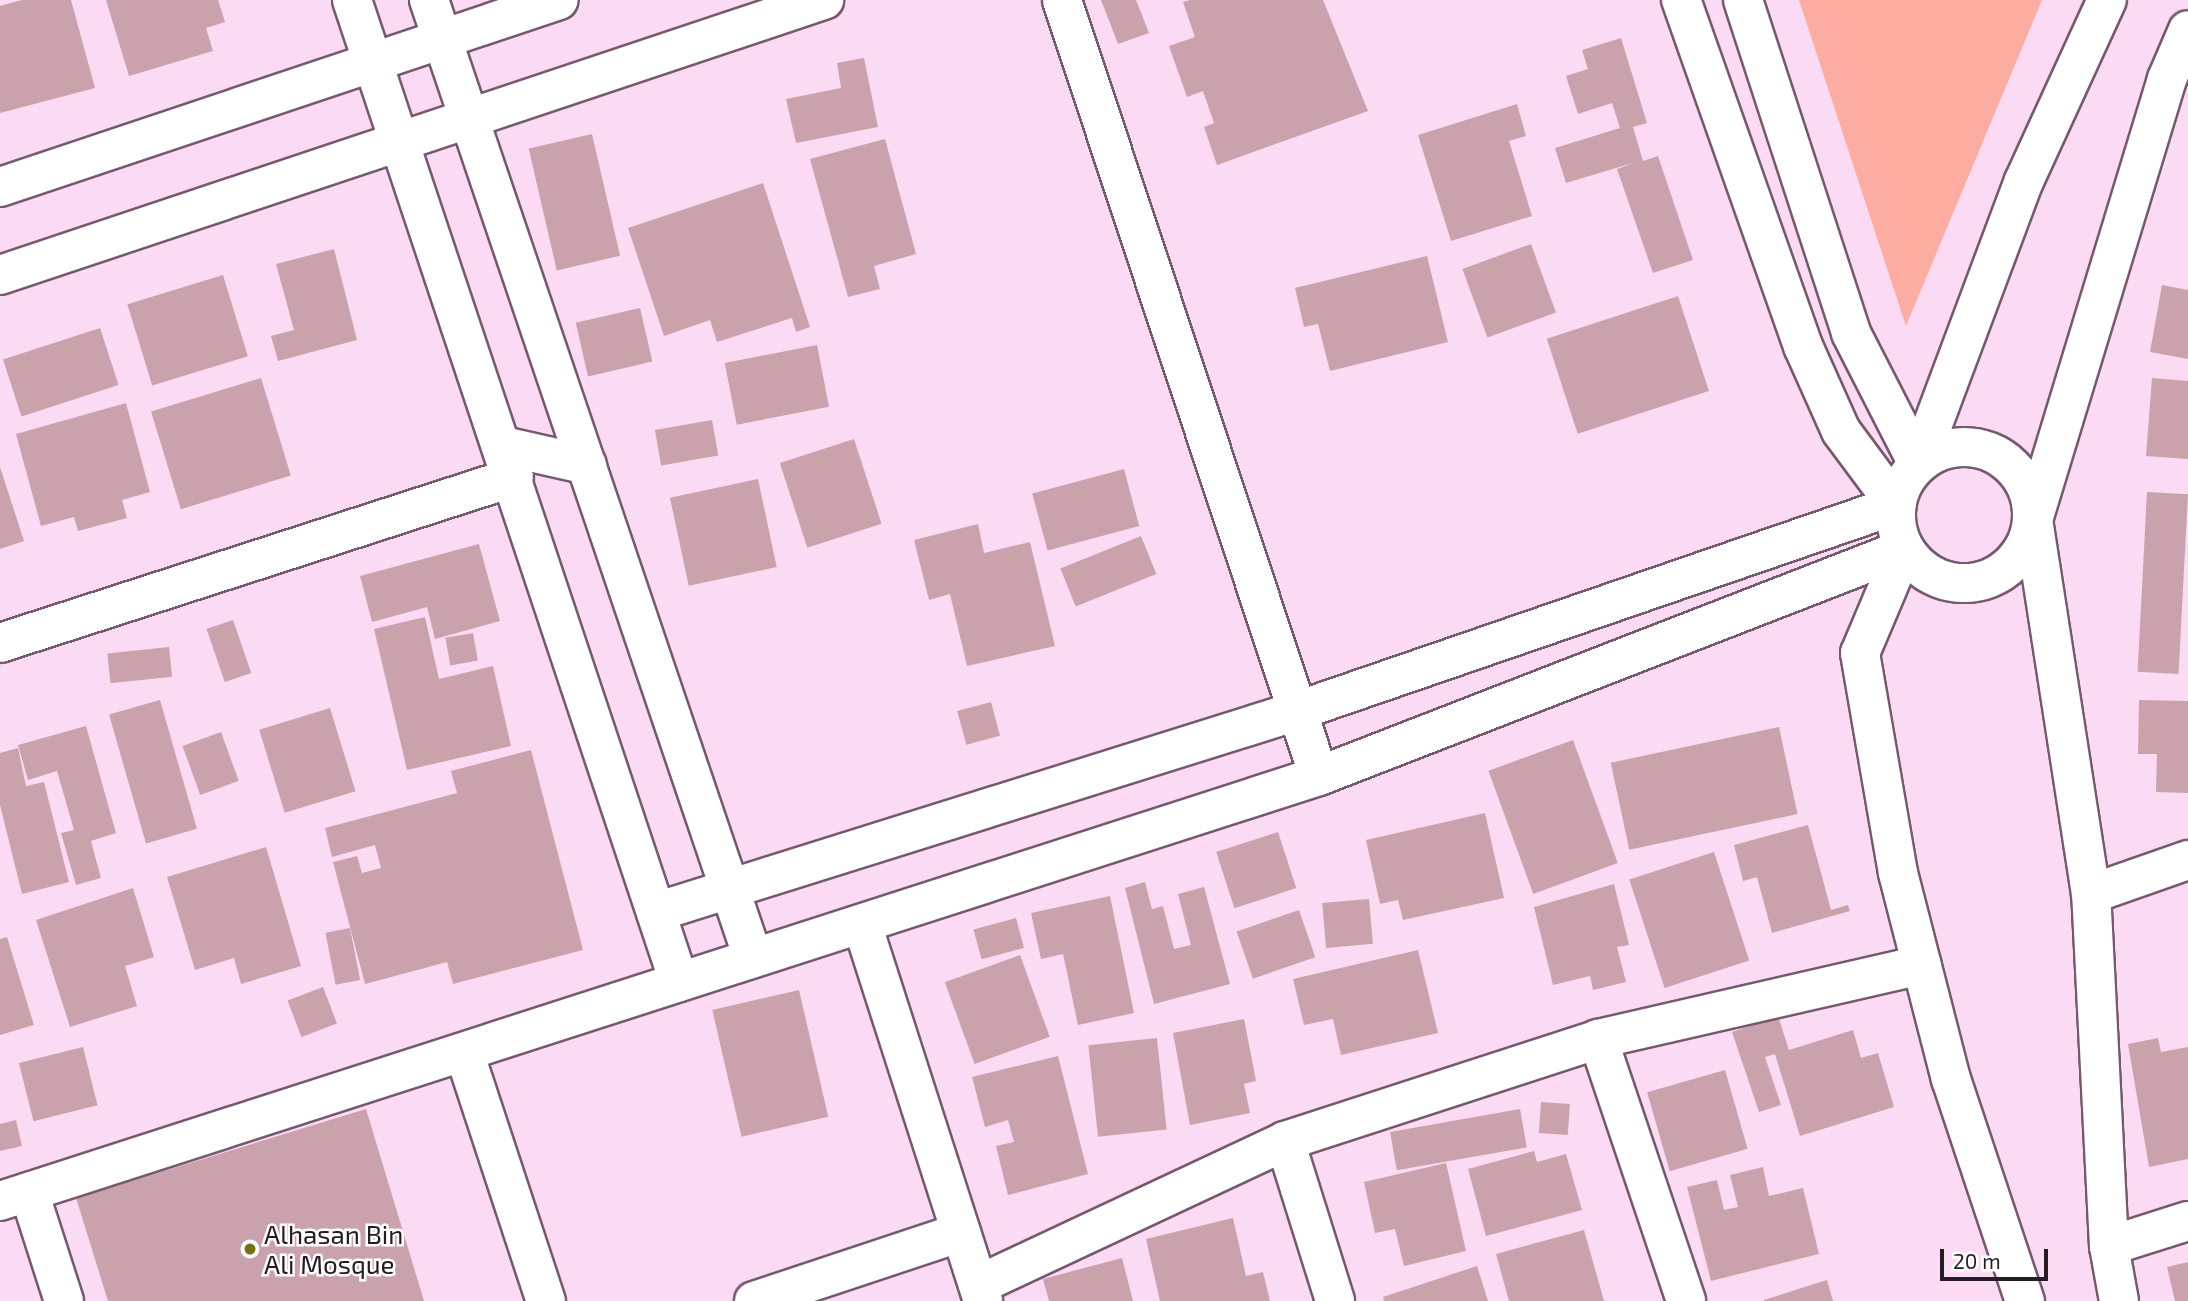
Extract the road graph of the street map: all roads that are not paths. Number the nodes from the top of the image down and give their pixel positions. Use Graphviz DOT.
graph roads {
  1 [pos="352,0"];
  2 [pos="429,0"];
  3 [pos="559,0"];
  4 [pos="824,0"];
  5 [pos="1062,0"];
  6 [pos="1681,0"];
  7 [pos="1744,0"];
  8 [pos="2107,0"];
  9 [pos="2188,30"];
  10 [pos="442,39"];
  11 [pos="374,62"];
  12 [pos="469,118"];
  13 [pos="400,142"];
  14 [pos="0,187"];
  15 [pos="0,275"];
  16 [pos="508,462"];
  17 [pos="1918,464"];
  18 [pos="587,465"];
  19 [pos="1896,505"];
  20 [pos="2033,520"];
  21 [pos="1904,549"];
  22 [pos="0,643"];
  23 [pos="1297,711"];
  24 [pos="1319,776"];
  25 [pos="2188,860"];
  26 [pos="730,888"];
  27 [pos="2091,894"];
  28 [pos="656,912"];
  29 [pos="862,924"];
  30 [pos="753,958"];
  31 [pos="1922,965"];
  32 [pos="679,982"];
  33 [pos="1598,1039"];
  34 [pos="464,1052"];
  35 [pos="1285,1141"];
  36 [pos="15,1196"];
  37 [pos="2188,1220"];
  38 [pos="961,1232"];
  39 [pos="2109,1246"];
  40 [pos="981,1293"];
  41 [pos="64,1301"];
  42 [pos="546,1301"];
  43 [pos="754,1301"];
  44 [pos="1335,1301"];
  45 [pos="1686,1301"];
  46 [pos="2025,1301"];
  47 [pos="2119,1301"];
  1 -- 11 [label="street"];
  2 -- 10 [label="street"];
  3 -- 10 [label="street"];
  4 -- 12 [label="street"];
  5 -- 23 [label="street"];
  6 -- 19 [label="street"];
  7 -- 17 [label="street"];
  8 -- 17 [label="street"];
  9 -- 20 [label="street"];
  10 -- 11 [label="street"];
  10 -- 12 [label="street"];
  11 -- 13 [label="street"];
  11 -- 14 [label="street"];
  12 -- 13 [label="street"];
  12 -- 18 [label="street"];
  13 -- 15 [label="street"];
  13 -- 16 [label="street"];
  16 -- 18 [label="street"];
  16 -- 22 [label="street"];
  16 -- 28 [label="street"];
  17 -- 19 [label="street"];
  17 -- 20 [label="street"];
  18 -- 26 [label="street"];
  19 -- 21 [label="street"];
  19 -- 23 [label="street"];
  20 -- 21 [label="street"];
  20 -- 27 [label="street"];
  21 -- 24 [label="street"];
  21 -- 31 [label="street"];
  23 -- 24 [label="street"];
  23 -- 26 [label="street"];
  24 -- 29 [label="street"];
  25 -- 27 [label="street"];
  26 -- 28 [label="street"];
  26 -- 30 [label="street"];
  27 -- 39 [label="street"];
  28 -- 32 [label="street"];
  29 -- 30 [label="street"];
  29 -- 38 [label="street"];
  30 -- 32 [label="street"];
  31 -- 33 [label="street"];
  31 -- 46 [label="street"];
  32 -- 34 [label="street"];
  33 -- 35 [label="street"];
  33 -- 45 [label="street"];
  34 -- 36 [label="street"];
  34 -- 42 [label="street"];
  35 -- 40 [label="street"];
  35 -- 44 [label="street"];
  36 -- 41 [label="street"];
  37 -- 39 [label="street"];
  38 -- 40 [label="street"];
  38 -- 43 [label="street"];
  39 -- 47 [label="street"];
}
